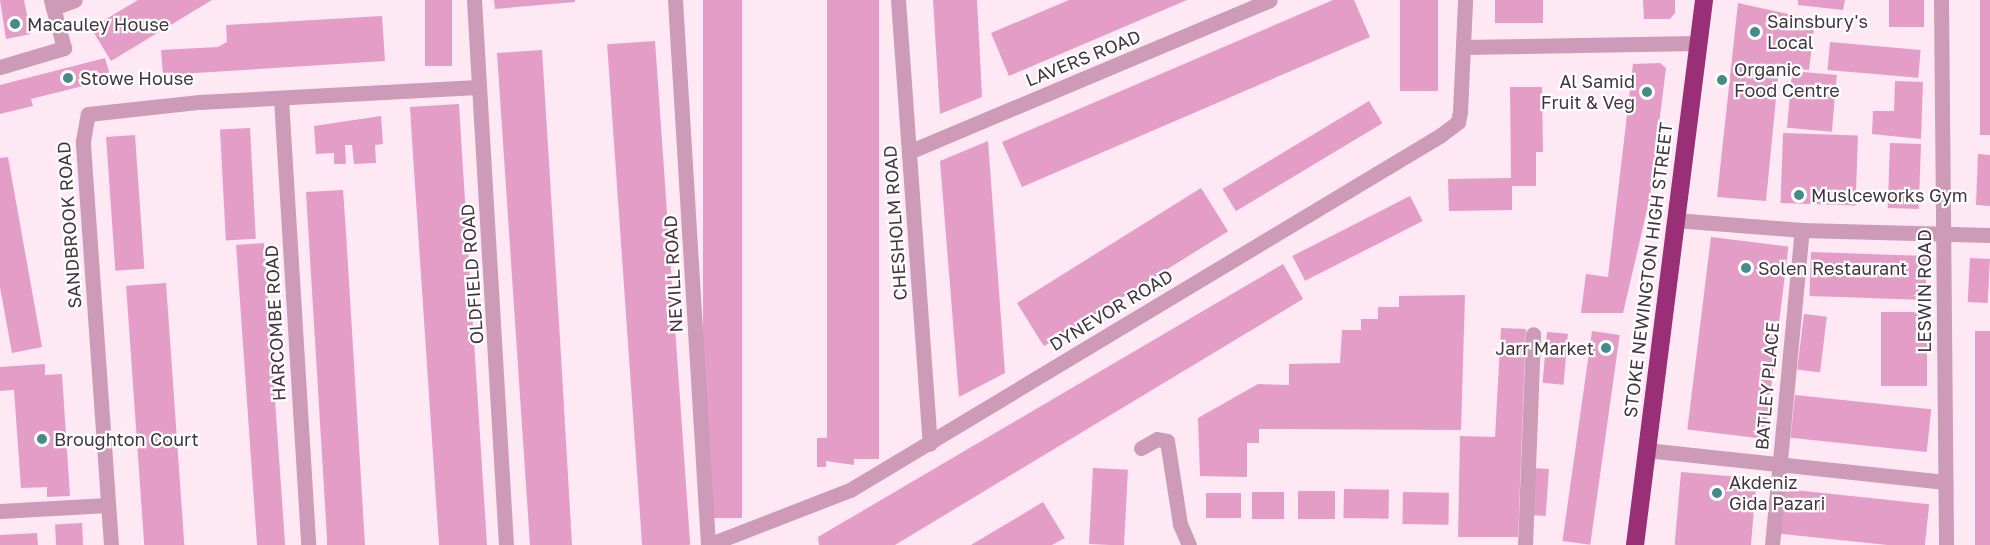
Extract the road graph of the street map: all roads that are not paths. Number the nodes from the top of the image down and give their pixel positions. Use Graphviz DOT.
graph roads {
  1 [pos="75,0"];
  2 [pos="474,0"];
  3 [pos="675,0"];
  4 [pos="898,0"];
  5 [pos="1270,0"];
  6 [pos="1465,0"];
  7 [pos="1704,0"];
  8 [pos="1941,0"];
  9 [pos="52,4"];
  10 [pos="1698,43"];
  11 [pos="1463,47"];
  12 [pos="0,67"];
  13 [pos="478,87"];
  14 [pos="281,99"];
  15 [pos="910,151"];
  16 [pos="1675,220"];
  17 [pos="1802,230"];
  18 [pos="1943,233"];
  19 [pos="1990,235"];
  20 [pos="1533,334"];
  21 [pos="930,444"];
  22 [pos="1141,448"];
  23 [pos="1646,450"];
  24 [pos="1779,466"];
  25 [pos="1945,482"];
  26 [pos="108,505"];
  27 [pos="0,511"];
  28 [pos="111,545"];
  29 [pos="308,545"];
  30 [pos="506,545"];
  31 [pos="708,545"];
  32 [pos="1189,545"];
  33 [pos="1525,545"];
  34 [pos="1635,545"];
  35 [pos="1772,545"];
  36 [pos="1946,545"];
  1 -- 9 [label="street"];
  2 -- 13 [label="street, OLDFIELD ROAD"];
  3 -- 31 [label="street, NEVILL ROAD"];
  4 -- 15 [label="street, CHESHOLM ROAD"];
  5 -- 15 [label="street, LAVERS ROAD"];
  6 -- 11 [label="street, DYNEVOR ROAD"];
  7 -- 10 [label="highway, STOKE NEWINGTON HIGH STREET"];
  8 -- 18 [label="street, LESWIN ROAD"];
  9 -- 12 [label="street"];
  10 -- 11 [label="street"];
  10 -- 16 [label="highway, STOKE NEWINGTON HIGH STREET"];
  11 -- 21 [label="street, DYNEVOR ROAD"];
  13 -- 14 [label="street, SANDBROOK ROAD"];
  13 -- 30 [label="street, OLDFIELD ROAD"];
  14 -- 26 [label="street, SANDBROOK ROAD"];
  14 -- 29 [label="street, HARCOMBE ROAD"];
  15 -- 21 [label="street, CHESHOLM ROAD"];
  16 -- 17 [label="street"];
  16 -- 23 [label="highway, STOKE NEWINGTON HIGH STREET"];
  17 -- 18 [label="street"];
  17 -- 24 [label="street, BATLEY PLACE"];
  18 -- 19 [label="street"];
  18 -- 25 [label="street, LESWIN ROAD"];
  20 -- 33 [label="street"];
  21 -- 31 [label="street, DYNEVOR ROAD"];
  22 -- 32 [label="street"];
  23 -- 24 [label="street"];
  23 -- 34 [label="highway, STOKE NEWINGTON HIGH STREET"];
  24 -- 25 [label="street"];
  24 -- 35 [label="street, BATLEY PLACE"];
  25 -- 36 [label="street, LESWIN ROAD"];
  26 -- 27 [label="street"];
  26 -- 28 [label="street, SANDBROOK ROAD"];
}
